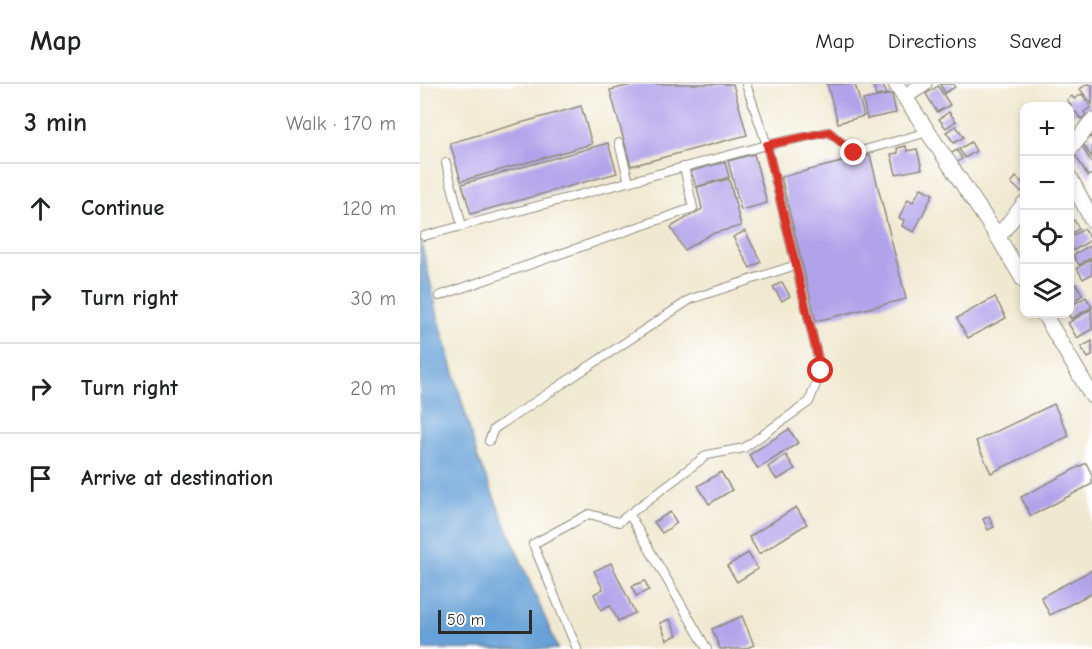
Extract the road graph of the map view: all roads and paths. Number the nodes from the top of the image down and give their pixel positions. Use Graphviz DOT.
graph roads {
  1 [pos="746,84"];
  2 [pos="924,84"];
  3 [pos="900,91"];
  4 [pos="1092,121"];
  5 [pos="928,132"];
  6 [pos="620,143"];
  7 [pos="1074,144"];
  8 [pos="767,145"];
  9 [pos="446,163"];
  10 [pos="684,167"];
  11 [pos="629,182"];
  12 [pos="1074,186"];
  13 [pos="1020,209"];
  14 [pos="1092,220"];
  15 [pos="462,226"];
  16 [pos="424,236"];
  17 [pos="998,237"];
  18 [pos="796,265"];
  19 [pos="1020,274"];
  20 [pos="439,296"];
  21 [pos="1047,318"];
  22 [pos="1090,387"];
  23 [pos="489,441"];
  24 [pos="629,514"];
  25 [pos="578,649"];
  26 [pos="707,649"];
  1 -- 8 [label="lane"];
  2 -- 3 [label="street"];
  3 -- 5 [label="street"];
  4 -- 7 [label="street"];
  5 -- 8 [label="lane"];
  5 -- 17 [label="street"];
  6 -- 11 [label="lane"];
  8 -- 10 [label="lane"];
  8 -- 18 [label="lane"];
  9 -- 15 [label="lane"];
  10 -- 11 [label="lane"];
  10 -- 20 [label="lane"];
  11 -- 15 [label="lane"];
  12 -- 14 [label="street"];
  13 -- 17 [label="street"];
  15 -- 16 [label="lane"];
  17 -- 19 [label="street"];
  18 -- 23 [label="lane"];
  18 -- 24 [label="lane"];
  21 -- 22 [label="street"];
  24 -- 25 [label="lane"];
  24 -- 26 [label="lane"];
}
